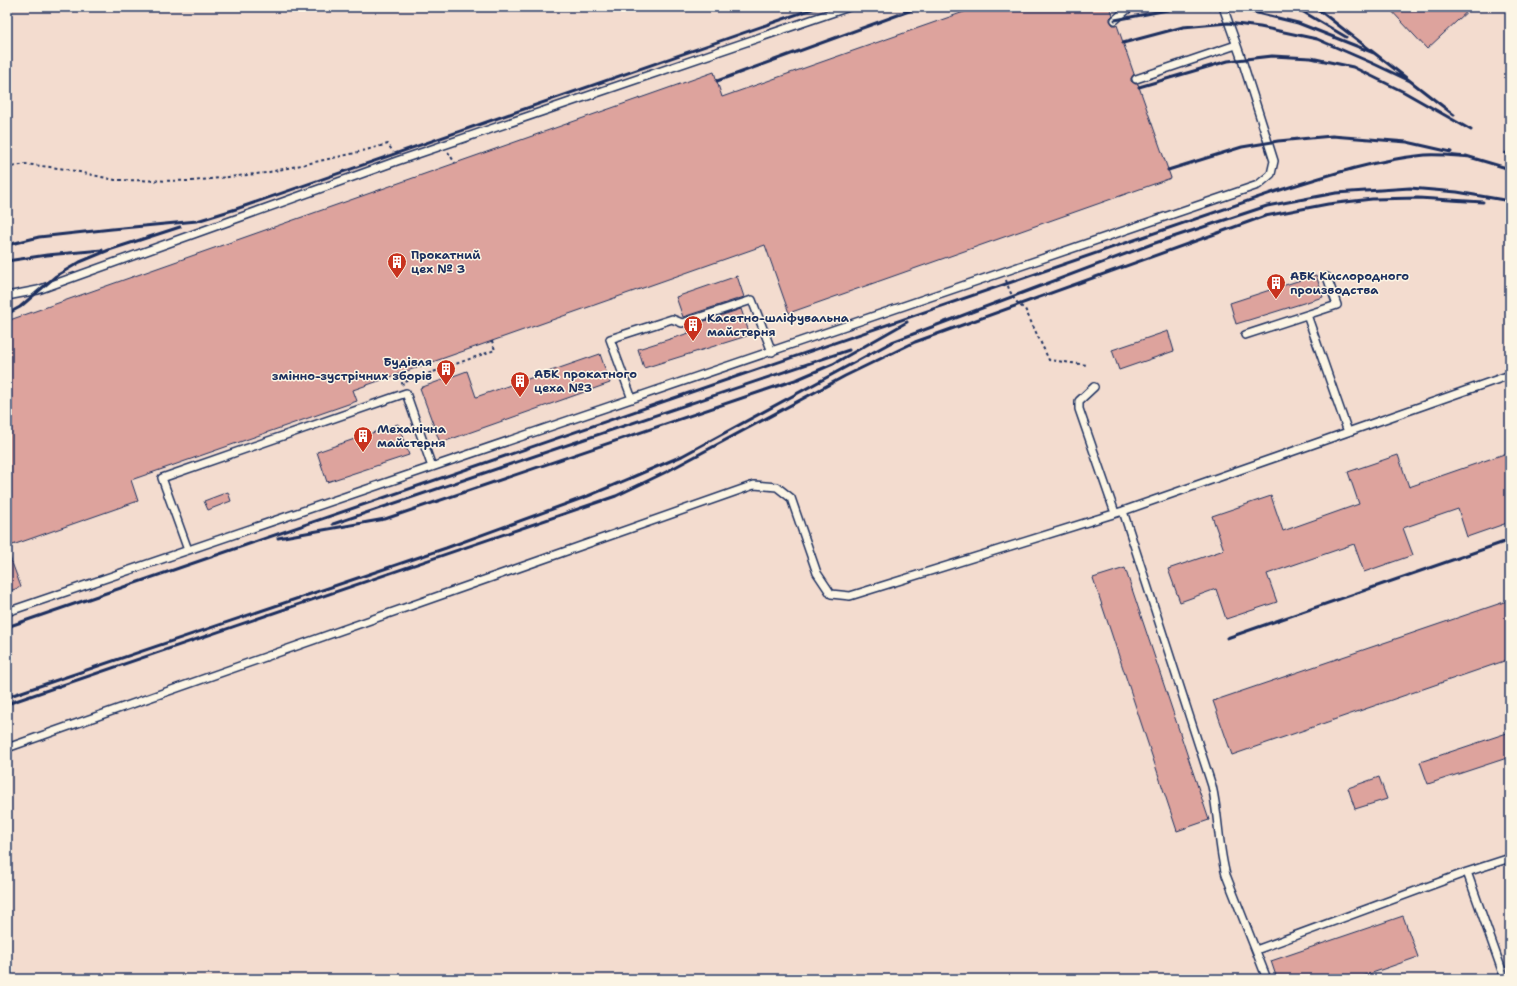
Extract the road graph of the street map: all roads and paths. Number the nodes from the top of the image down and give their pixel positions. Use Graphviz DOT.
graph roads {
  1 [pos="849,7"];
  2 [pos="1130,7"];
  3 [pos="1223,7"];
  4 [pos="1115,20"];
  5 [pos="1236,45"];
  6 [pos="1136,79"];
  7 [pos="447,149"];
  8 [pos="397,162"];
  9 [pos="455,163"];
  10 [pos="7,168"];
  11 [pos="1004,272"];
  12 [pos="1327,277"];
  13 [pos="7,296"];
  14 [pos="1307,315"];
  15 [pos="1245,334"];
  16 [pos="492,341"];
  17 [pos="772,352"];
  18 [pos="1087,365"];
  19 [pos="1510,375"];
  20 [pos="1094,387"];
  21 [pos="406,393"];
  22 [pos="632,399"];
  23 [pos="1348,432"];
  24 [pos="432,467"];
  25 [pos="1123,511"];
  26 [pos="1115,513"];
  27 [pos="188,550"];
  28 [pos="7,612"];
  29 [pos="7,748"];
  30 [pos="1510,858"];
  31 [pos="1467,872"];
  32 [pos="1256,950"];
  33 [pos="1266,979"];
  34 [pos="1505,979"];
  1 -- 8 [label="lane"];
  2 -- 4 [label="lane"];
  3 -- 5 [label="lane"];
  5 -- 6 [label="lane"];
  5 -- 11 [label="lane"];
  7 -- 9 [label="path"];
  8 -- 10 [label="path"];
  8 -- 13 [label="lane"];
  11 -- 17 [label="lane"];
  11 -- 18 [label="path"];
  12 -- 14 [label="lane"];
  14 -- 15 [label="lane"];
  14 -- 23 [label="lane"];
  16 -- 21 [label="path"];
  17 -- 22 [label="lane"];
  17 -- 22 [label="lane"];
  19 -- 23 [label="lane"];
  20 -- 26 [label="lane"];
  21 -- 24 [label="lane"];
  21 -- 27 [label="lane"];
  22 -- 24 [label="lane"];
  23 -- 25 [label="lane"];
  24 -- 27 [label="lane"];
  25 -- 26 [label="lane"];
  25 -- 32 [label="lane"];
  26 -- 29 [label="lane"];
  27 -- 28 [label="lane"];
  30 -- 31 [label="lane"];
  31 -- 32 [label="lane"];
  31 -- 34 [label="lane"];
  32 -- 33 [label="lane"];
}
